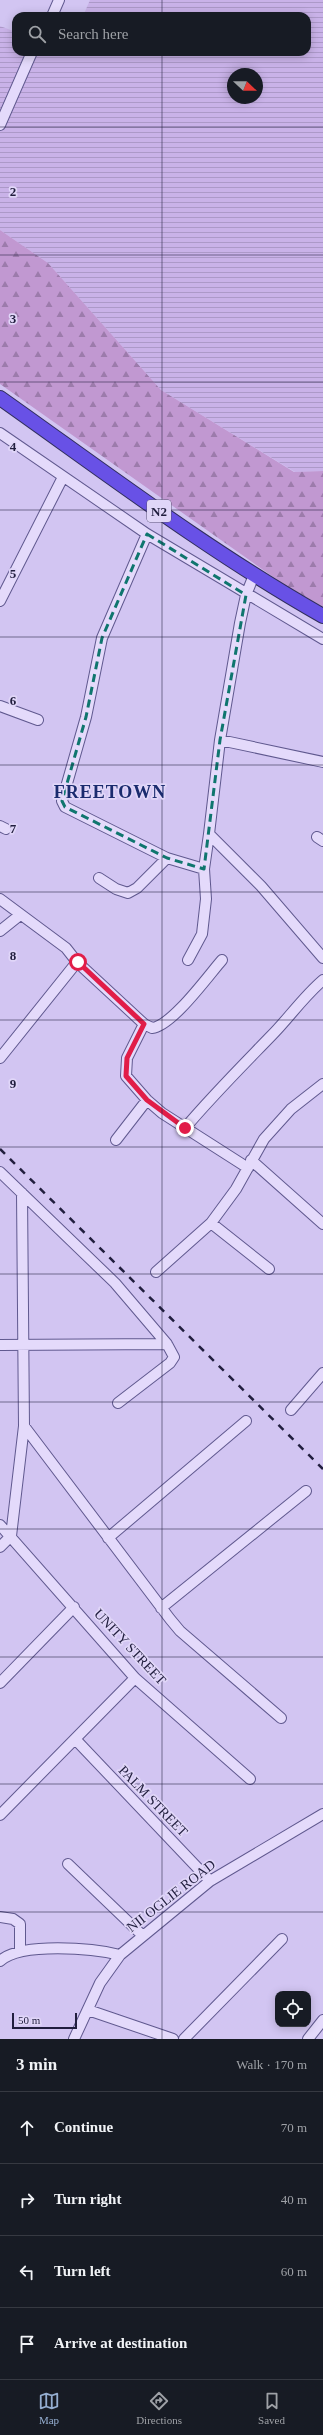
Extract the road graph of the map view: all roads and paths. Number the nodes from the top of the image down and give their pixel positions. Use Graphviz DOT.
graph roads {
  1 [pos="59,0"];
  2 [pos="54,12"];
  3 [pos="30,56"];
  4 [pos="0,125"];
  5 [pos="0,398"];
  6 [pos="0,433"];
  7 [pos="63,477"];
  8 [pos="147,534"];
  9 [pos="254,575"];
  10 [pos="246,595"];
  11 [pos="0,600"];
  12 [pos="323,616"];
  13 [pos="323,639"];
  14 [pos="0,706"];
  15 [pos="38,720"];
  16 [pos="220,740"];
  17 [pos="323,762"];
  18 [pos="209,834"];
  19 [pos="167,858"];
  20 [pos="204,869"];
  21 [pos="99,878"];
  22 [pos="0,900"];
  23 [pos="20,915"];
  24 [pos="0,931"];
  25 [pos="318,944"];
  26 [pos="323,958"];
  27 [pos="188,960"];
  28 [pos="222,960"];
  29 [pos="78,962"];
  30 [pos="323,980"];
  31 [pos="144,1024"];
  32 [pos="0,1058"];
  33 [pos="323,1084"];
  34 [pos="147,1100"];
  35 [pos="185,1128"];
  36 [pos="116,1140"];
  37 [pos="249,1164"];
  38 [pos="0,1172"];
  39 [pos="22,1193"];
  40 [pos="211,1223"];
  41 [pos="323,1224"];
  42 [pos="269,1269"];
  43 [pos="156,1272"];
  44 [pos="0,1344"];
  45 [pos="166,1344"];
  46 [pos="25,1345"];
  47 [pos="323,1373"];
  48 [pos="118,1403"];
  49 [pos="291,1410"];
  50 [pos="246,1421"];
  51 [pos="24,1426"];
  52 [pos="306,1491"];
  53 [pos="0,1525"];
  54 [pos="11,1536"];
  55 [pos="108,1538"];
  56 [pos="0,1548"];
  57 [pos="74,1607"];
  58 [pos="161,1608"];
  59 [pos="135,1678"];
  60 [pos="0,1683"];
  61 [pos="281,1718"];
  62 [pos="76,1740"];
  63 [pos="250,1779"];
  64 [pos="323,1814"];
  65 [pos="0,1816"];
  66 [pos="68,1864"];
  67 [pos="210,1881"];
  68 [pos="0,1917"];
  69 [pos="142,1935"];
  70 [pos="282,1939"];
  71 [pos="20,1951"];
  72 [pos="120,1955"];
  73 [pos="0,1961"];
  74 [pos="88,2010"];
  75 [pos="323,2020"];
  76 [pos="74,2039"];
  77 [pos="173,2039"];
  78 [pos="184,2039"];
  79 [pos="308,2039"];
  1 -- 2 [label="street"];
  3 -- 4 [label="street"];
  5 -- 9 [label="highway, N2"];
  6 -- 7 [label="street"];
  7 -- 8 [label="street"];
  7 -- 11 [label="street"];
  8 -- 10 [label="street"];
  8 -- 19 [label="street"];
  9 -- 10 [label="street"];
  9 -- 12 [label="highway, N2"];
  10 -- 13 [label="street"];
  10 -- 16 [label="street"];
  14 -- 15 [label="street"];
  16 -- 17 [label="street"];
  16 -- 18 [label="street"];
  18 -- 20 [label="street"];
  18 -- 25 [label="street"];
  19 -- 20 [label="street"];
  19 -- 21 [label="street"];
  20 -- 27 [label="street"];
  22 -- 23 [label="street"];
  23 -- 24 [label="street"];
  23 -- 29 [label="street"];
  25 -- 26 [label="street"];
  28 -- 31 [label="street"];
  29 -- 31 [label="street"];
  29 -- 32 [label="street"];
  30 -- 35 [label="street"];
  31 -- 34 [label="street"];
  33 -- 37 [label="street"];
  34 -- 35 [label="street"];
  34 -- 36 [label="street"];
  35 -- 37 [label="street"];
  37 -- 40 [label="street"];
  37 -- 41 [label="street"];
  38 -- 39 [label="street"];
  39 -- 45 [label="street"];
  39 -- 46 [label="street"];
  40 -- 42 [label="street"];
  40 -- 43 [label="street"];
  44 -- 46 [label="street"];
  45 -- 46 [label="street"];
  45 -- 48 [label="street"];
  46 -- 51 [label="street"];
  47 -- 49 [label="street"];
  50 -- 55 [label="street"];
  51 -- 54 [label="street"];
  51 -- 55 [label="street"];
  52 -- 58 [label="street"];
  53 -- 54 [label="street, UNITY STREET"];
  54 -- 56 [label="street"];
  54 -- 57 [label="street, UNITY STREET"];
  55 -- 58 [label="street"];
  57 -- 59 [label="street, UNITY STREET"];
  57 -- 60 [label="street"];
  58 -- 61 [label="street"];
  59 -- 62 [label="street"];
  59 -- 63 [label="street, UNITY STREET"];
  62 -- 65 [label="street"];
  62 -- 67 [label="street, PALM STREET"];
  64 -- 67 [label="street, NII OGLIE ROAD"];
  66 -- 69 [label="street"];
  67 -- 69 [label="street, NII OGLIE ROAD"];
  68 -- 71 [label="street"];
  69 -- 72 [label="street, NII OGLIE ROAD"];
  70 -- 78 [label="street"];
  71 -- 72 [label="street"];
  71 -- 73 [label="street"];
  72 -- 74 [label="street, NII OGLIE ROAD"];
  74 -- 76 [label="street, NII OGLIE ROAD"];
  74 -- 77 [label="street"];
  75 -- 79 [label="street"];
}
